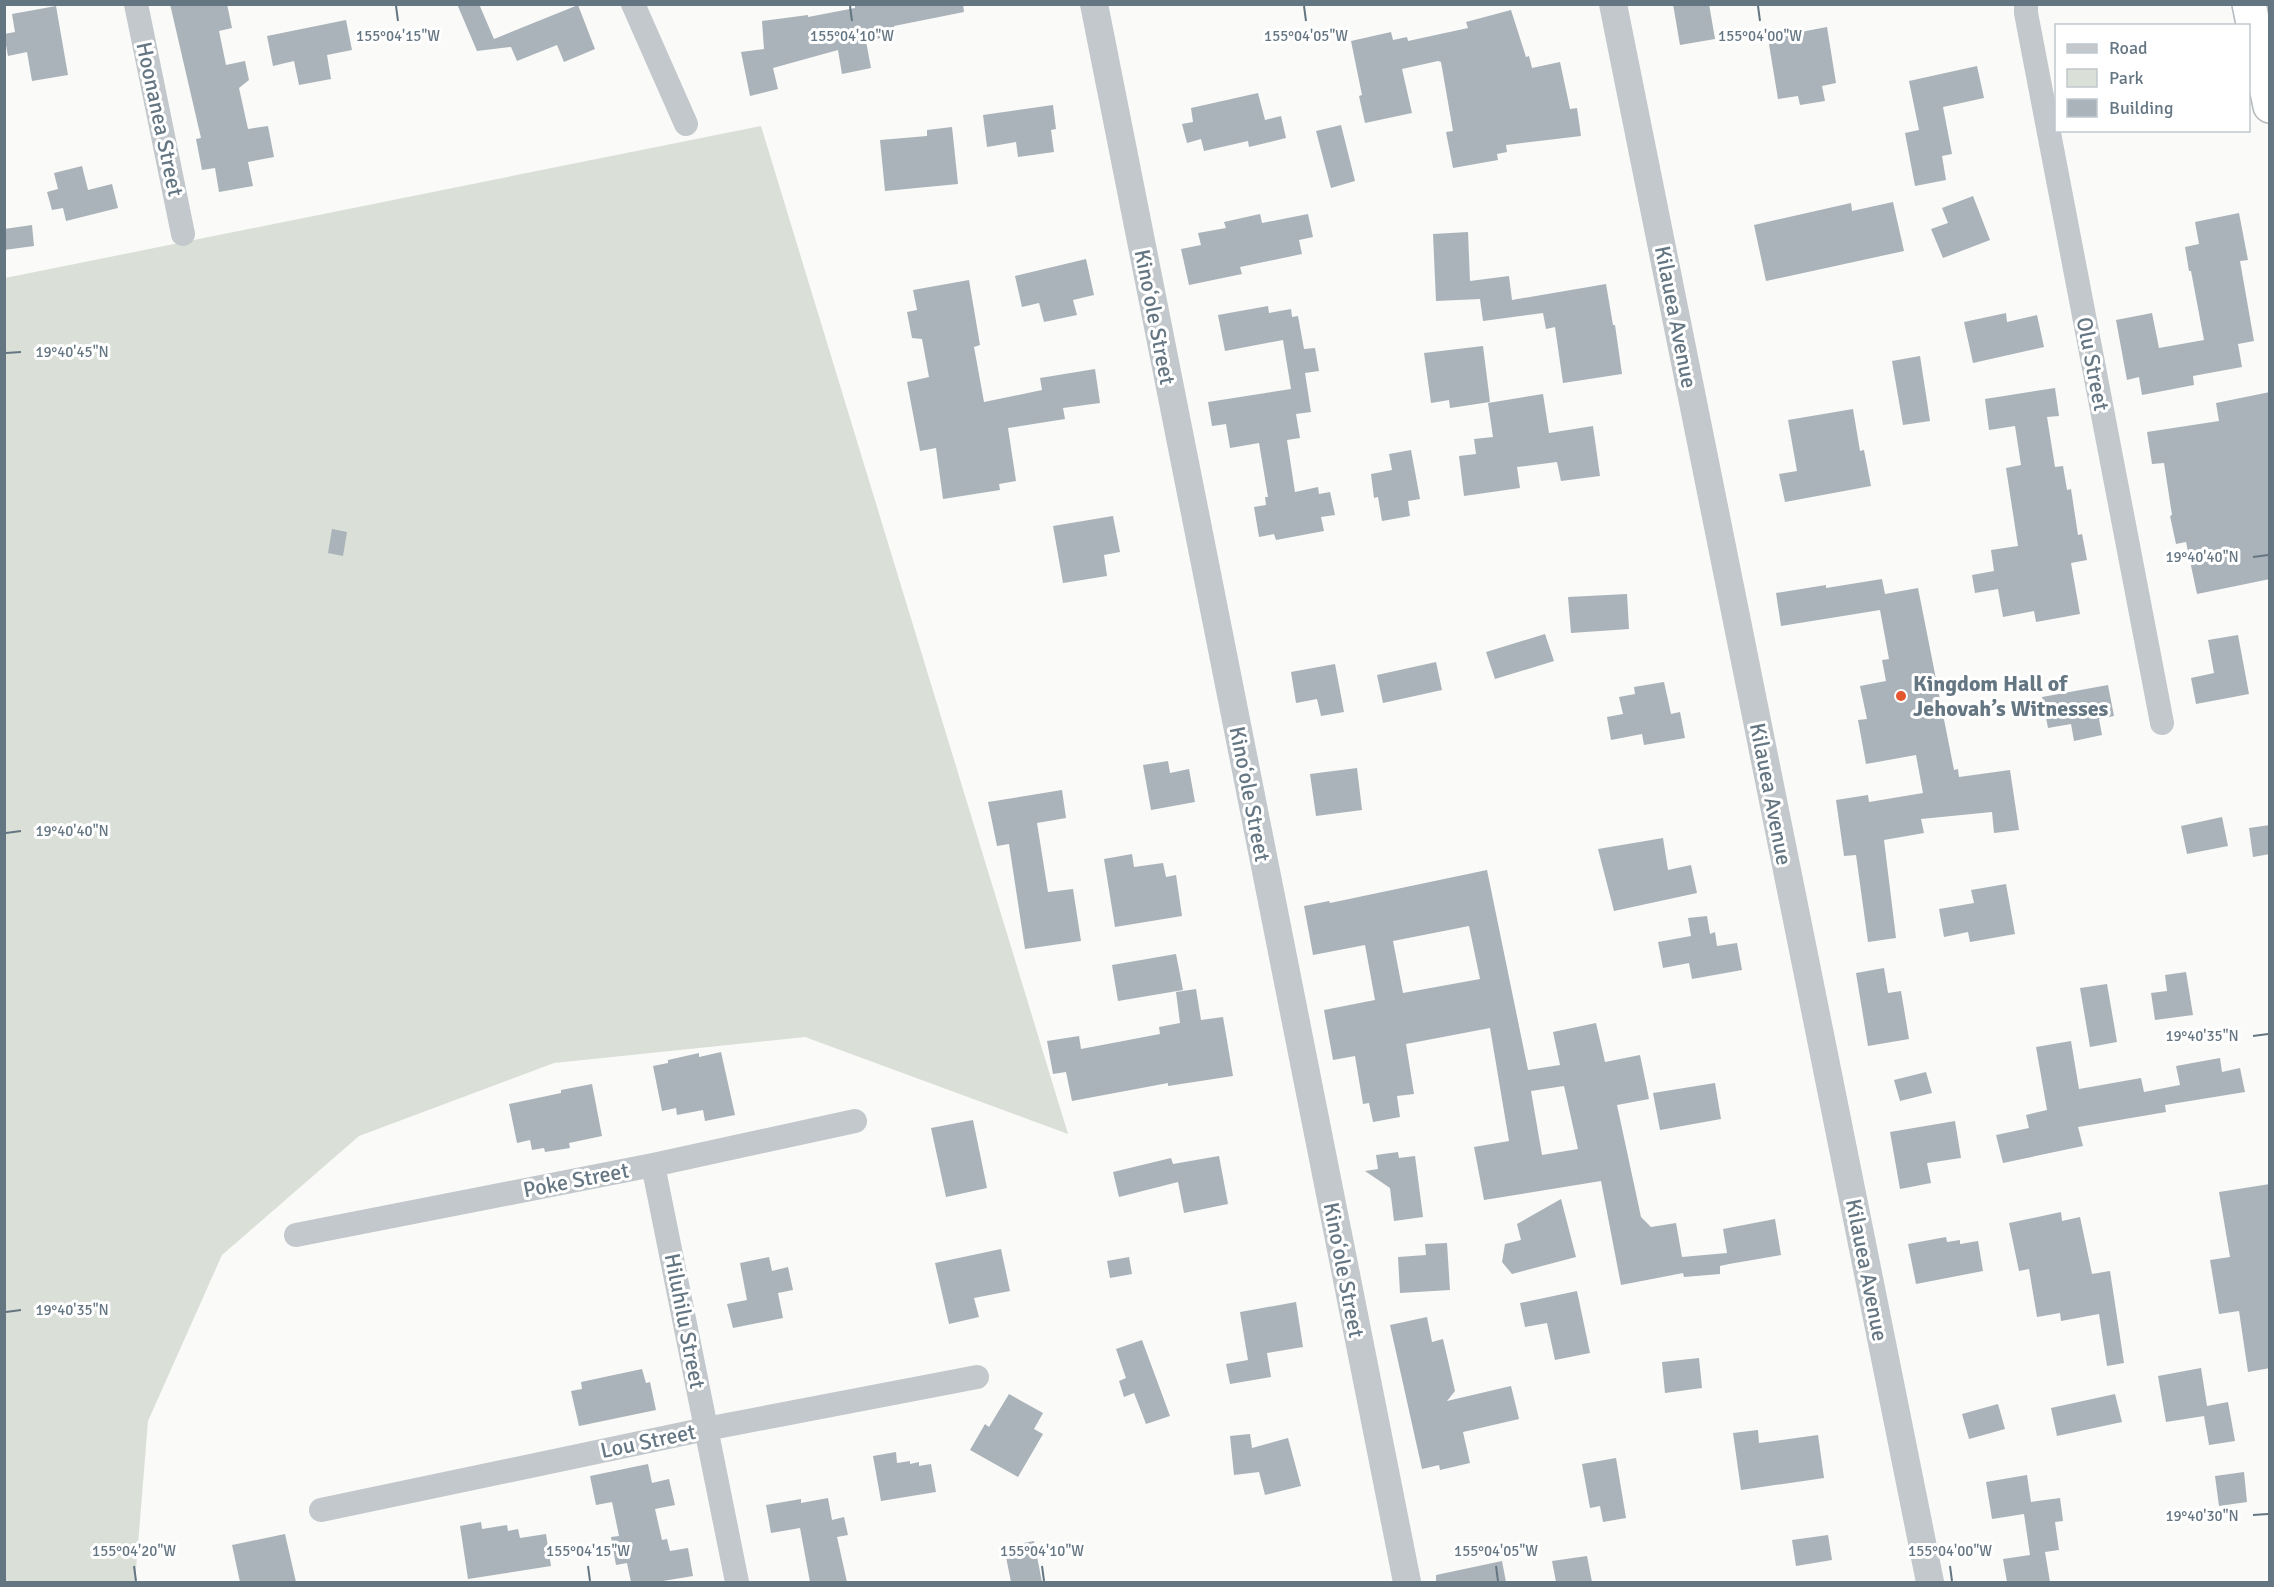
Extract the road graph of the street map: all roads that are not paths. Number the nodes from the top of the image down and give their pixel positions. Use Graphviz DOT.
graph roads {
  1 [pos="136,4"];
  2 [pos="633,4"];
  3 [pos="1094,4"];
  4 [pos="1613,4"];
  5 [pos="2026,4"];
  6 [pos="2249,4"];
  7 [pos="2270,106"];
  8 [pos="686,124"];
  9 [pos="183,234"];
  10 [pos="2162,723"];
  11 [pos="855,1121"];
  12 [pos="653,1165"];
  13 [pos="297,1235"];
  14 [pos="977,1377"];
  15 [pos="706,1429"];
  16 [pos="321,1510"];
  17 [pos="737,1582"];
  18 [pos="1407,1582"];
  19 [pos="1930,1582"];
  1 -- 9 [label="street, Hoonanea Street"];
  2 -- 8 [label="street"];
  3 -- 18 [label="street, Kinoʻole Street"];
  4 -- 19 [label="street, Kilauea Avenue"];
  5 -- 10 [label="street, Olu Street"];
  6 -- 7 [label="highway"];
  11 -- 12 [label="street, Poke Street"];
  12 -- 13 [label="street, Poke Street"];
  12 -- 15 [label="street, Hiluhilu Street"];
  14 -- 15 [label="street, Lou Street"];
  15 -- 16 [label="street, Lou Street"];
  15 -- 17 [label="street, Hiluhilu Street"];
}
